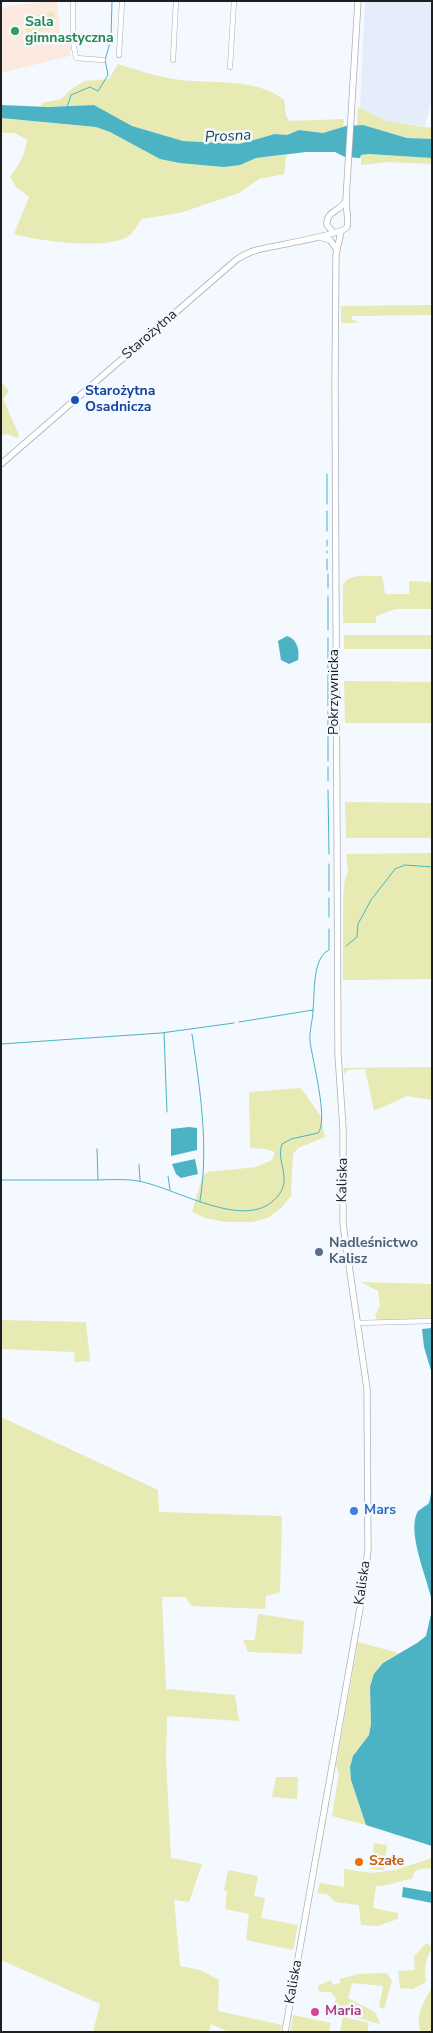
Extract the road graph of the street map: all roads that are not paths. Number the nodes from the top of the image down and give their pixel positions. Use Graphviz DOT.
graph roads {
  1 [pos="73,1"];
  2 [pos="122,1"];
  3 [pos="176,1"];
  4 [pos="234,1"];
  5 [pos="358,1"];
  6 [pos="119,55"];
  7 [pos="103,60"];
  8 [pos="173,60"];
  9 [pos="230,68"];
  10 [pos="346,200"];
  11 [pos="337,211"];
  12 [pos="346,216"];
  13 [pos="327,224"];
  14 [pos="334,232"];
  15 [pos="341,232"];
  16 [pos="317,237"];
  17 [pos="335,247"];
  18 [pos="336,254"];
  19 [pos="1,464"];
  20 [pos="343,1129"];
  21 [pos="432,1321"];
  22 [pos="358,1324"];
  23 [pos="285,2032"];
  1 -- 7 [label="street"];
  2 -- 6 [label="street"];
  3 -- 8 [label="street"];
  4 -- 9 [label="street"];
  5 -- 10 [label="street"];
  10 -- 11 [label="street"];
  10 -- 12 [label="street"];
  11 -- 12 [label="street"];
  11 -- 13 [label="street"];
  12 -- 15 [label="street"];
  13 -- 14 [label="street"];
  13 -- 16 [label="street"];
  14 -- 15 [label="street"];
  14 -- 16 [label="street, Starożytna"];
  14 -- 17 [label="street, Pokrzywnicka"];
  15 -- 18 [label="street, Pokrzywnicka"];
  16 -- 17 [label="street"];
  16 -- 19 [label="street, Starożytna"];
  17 -- 18 [label="street, Pokrzywnicka"];
  18 -- 20 [label="street, Pokrzywnicka"];
  20 -- 22 [label="street, Kaliska"];
  21 -- 22 [label="street"];
  22 -- 23 [label="street, Kaliska"];
}
